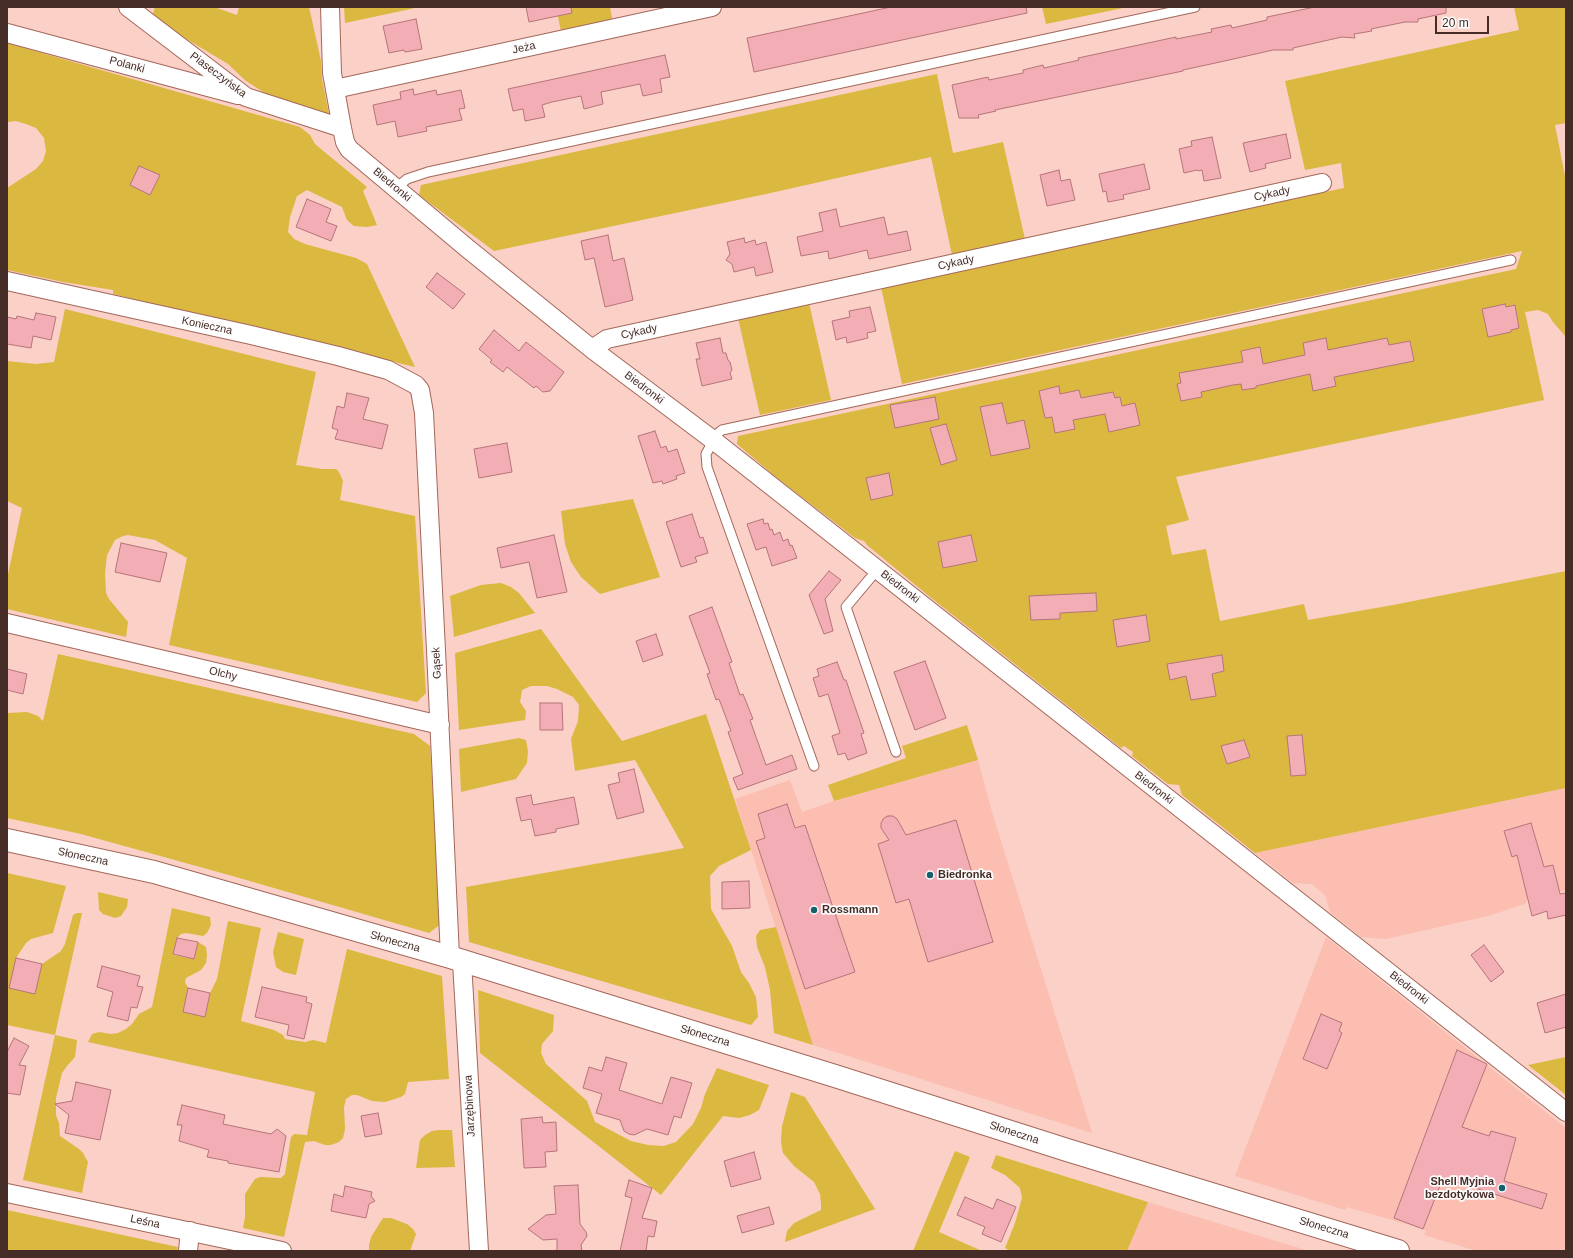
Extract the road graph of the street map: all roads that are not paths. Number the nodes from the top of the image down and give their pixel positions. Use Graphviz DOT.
graph roads {
  1 [pos="128,7"];
  2 [pos="330,7"];
  3 [pos="712,7"];
  4 [pos="1195,7"];
  5 [pos="7,33"];
  6 [pos="335,89"];
  7 [pos="246,98"];
  8 [pos="342,128"];
  9 [pos="1322,183"];
  10 [pos="395,189"];
  11 [pos="1511,260"];
  12 [pos="7,281"];
  13 [pos="592,348"];
  14 [pos="404,378"];
  15 [pos="713,440"];
  16 [pos="877,570"];
  17 [pos="7,623"];
  18 [pos="440,725"];
  19 [pos="896,752"];
  20 [pos="814,766"];
  21 [pos="7,840"];
  22 [pos="456,960"];
  23 [pos="1566,1112"];
  24 [pos="7,1193"];
  25 [pos="190,1231"];
  26 [pos="188,1251"];
  27 [pos="282,1251"];
  28 [pos="479,1251"];
  29 [pos="1398,1251"];
  1 -- 7 [label="street, Piaseczyńska"];
  2 -- 6 [label="street, Biedronki"];
  3 -- 6 [label="street, Jeża"];
  4 -- 10 [label="lane"];
  5 -- 7 [label="street, Polanki"];
  6 -- 8 [label="street, Biedronki"];
  7 -- 8 [label="street, Piaseczyńska"];
  8 -- 10 [label="street, Biedronki"];
  9 -- 13 [label="street, Cykady"];
  10 -- 13 [label="street, Biedronki"];
  11 -- 15 [label="lane"];
  12 -- 14 [label="street, Konieczna"];
  13 -- 15 [label="street, Biedronki"];
  14 -- 18 [label="street, Gąsek"];
  15 -- 16 [label="street, Biedronki"];
  15 -- 20 [label="lane"];
  16 -- 19 [label="lane"];
  16 -- 23 [label="street, Biedronki"];
  17 -- 18 [label="street, Olchy"];
  18 -- 22 [label="street, Gąsek"];
  21 -- 22 [label="main road, Słoneczna"];
  22 -- 28 [label="street, Jarzębinowa"];
  22 -- 29 [label="main road, Słoneczna"];
  24 -- 25 [label="street, Leśna"];
  25 -- 26 [label="street"];
  25 -- 27 [label="street, Leśna"];
}
